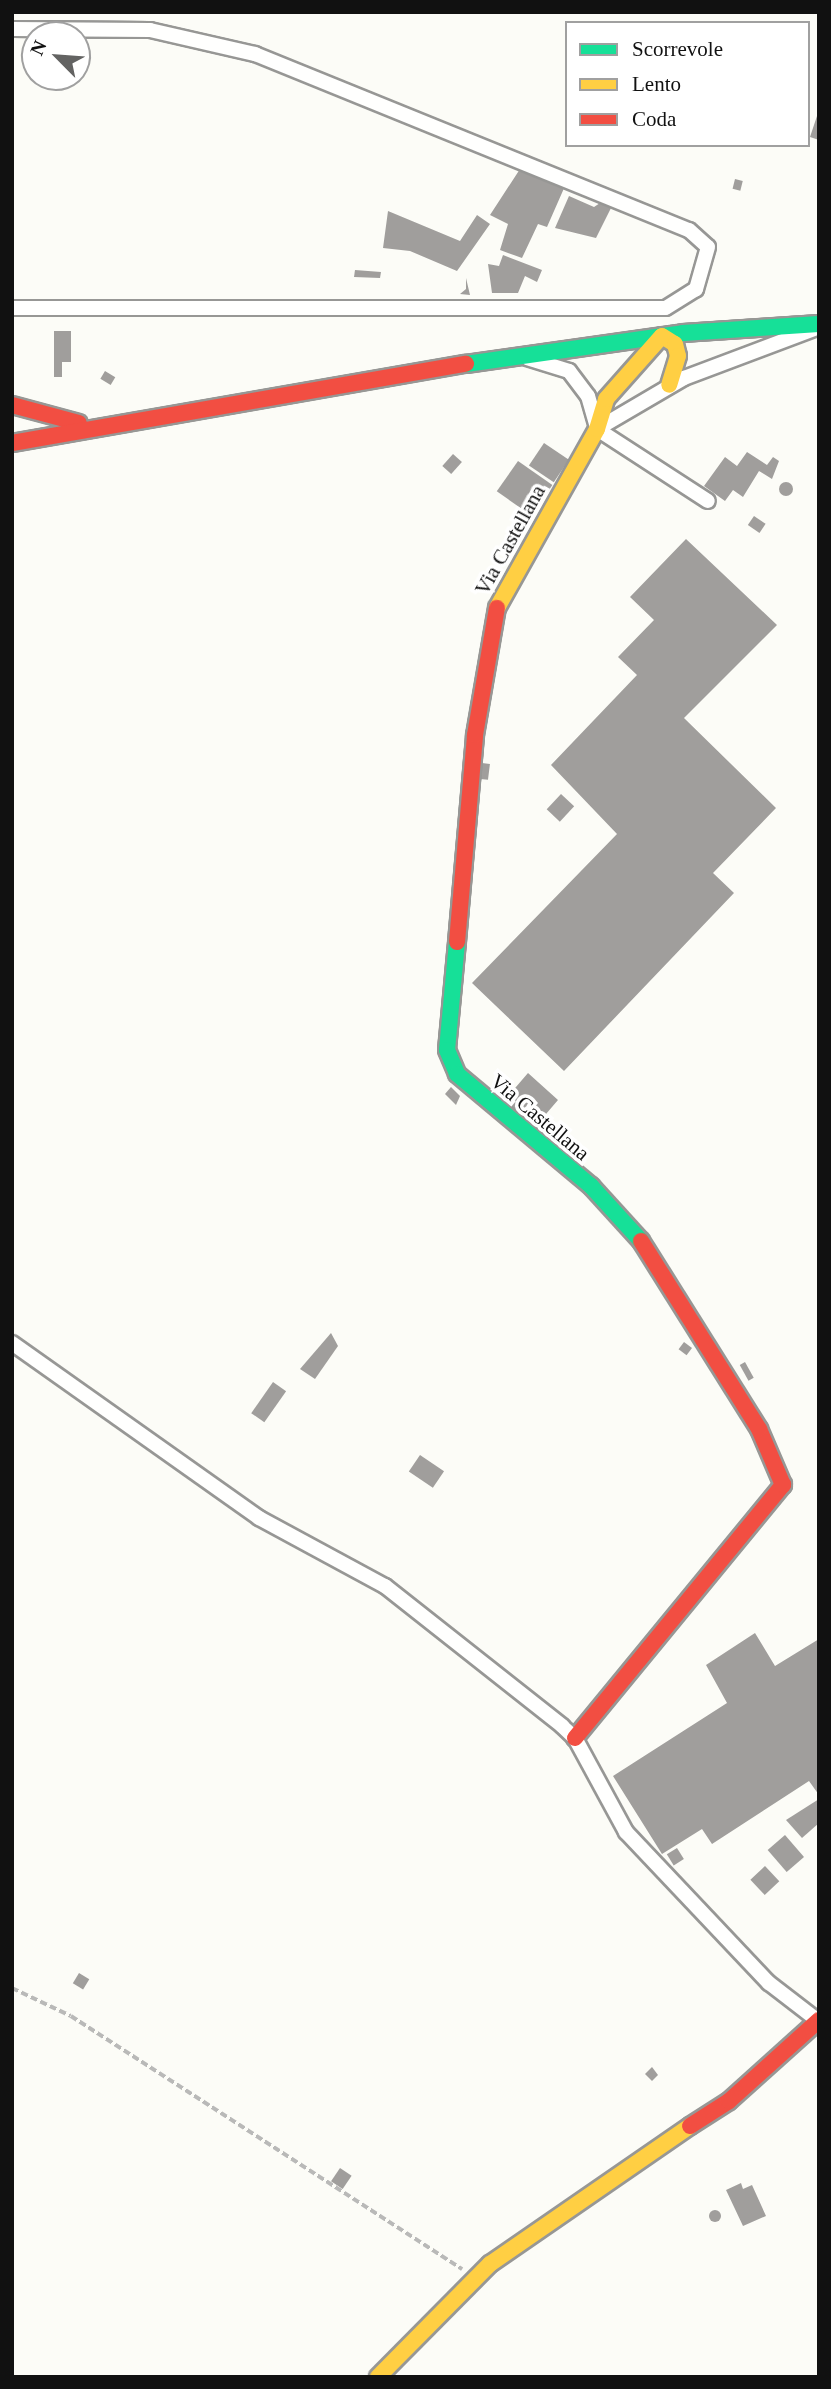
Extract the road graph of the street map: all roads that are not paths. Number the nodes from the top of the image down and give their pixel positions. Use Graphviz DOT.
graph roads {
  1 [pos="12,29"];
  2 [pos="12,308"];
  3 [pos="819,326"];
  4 [pos="662,335"];
  5 [pos="519,356"];
  6 [pos="669,385"];
  7 [pos="12,405"];
  8 [pos="87,425"];
  9 [pos="597,429"];
  10 [pos="12,443"];
  11 [pos="708,501"];
  12 [pos="12,1343"];
  13 [pos="575,1738"];
  14 [pos="818,2020"];
  15 [pos="378,2377"];
  1 -- 2 [label="street"];
  3 -- 4 [label="street"];
  3 -- 6 [label="street, Via Castellana"];
  4 -- 5 [label="street"];
  4 -- 6 [label="street"];
  4 -- 9 [label="street, Via Castellana"];
  5 -- 8 [label="street"];
  5 -- 9 [label="street"];
  6 -- 9 [label="street, Via Castellana"];
  7 -- 8 [label="street"];
  8 -- 10 [label="street"];
  9 -- 11 [label="street"];
  9 -- 13 [label="street, Via Castellana"];
  12 -- 13 [label="street"];
  13 -- 14 [label="street"];
  14 -- 15 [label="street"];
}
